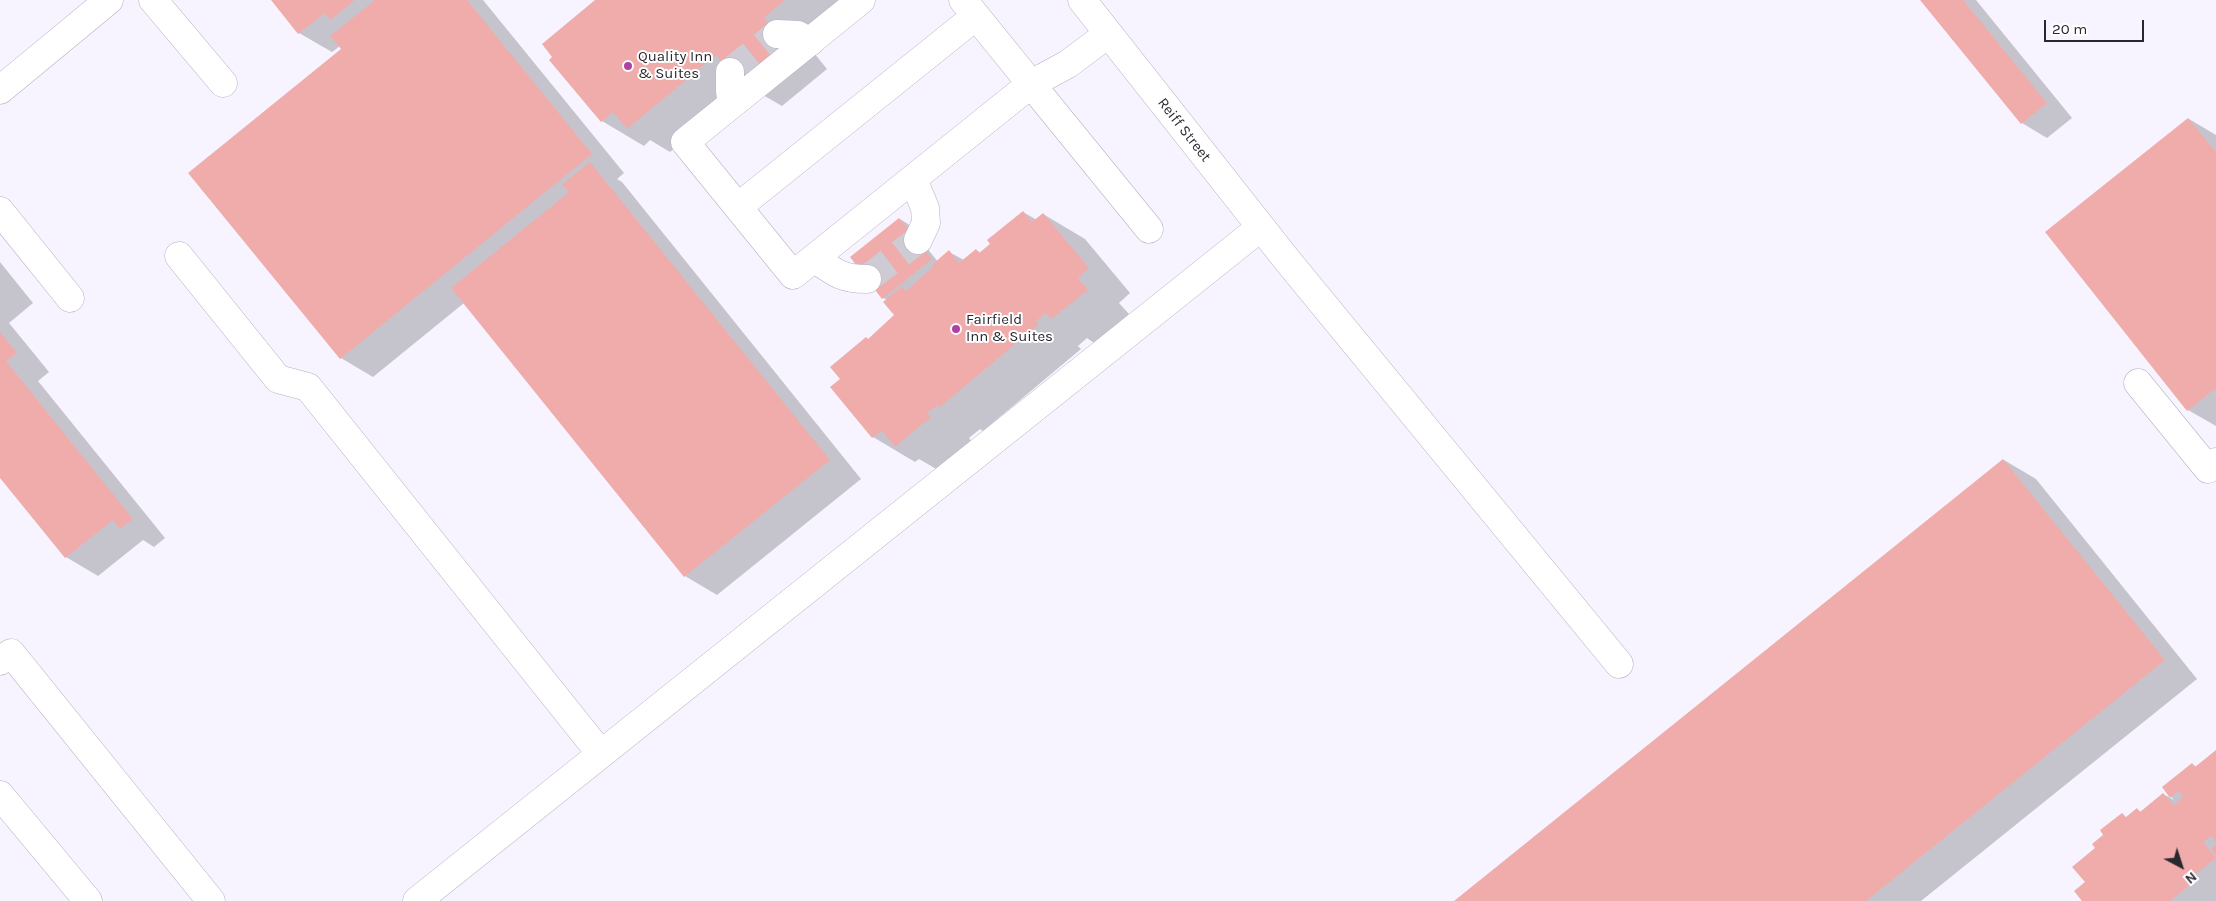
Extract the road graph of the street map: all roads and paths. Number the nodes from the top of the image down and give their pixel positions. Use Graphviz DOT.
graph roads {
  1 [pos="109,0"];
  2 [pos="153,0"];
  3 [pos="861,0"];
  4 [pos="1082,0"];
  5 [pos="969,8"];
  6 [pos="777,34"];
  7 [pos="1108,34"];
  8 [pos="810,42"];
  9 [pos="730,72"];
  10 [pos="223,83"];
  11 [pos="1031,84"];
  12 [pos="0,90"];
  13 [pos="732,104"];
  14 [pos="913,179"];
  15 [pos="738,207"];
  16 [pos="0,211"];
  17 [pos="1260,227"];
  18 [pos="1149,229"];
  19 [pos="918,240"];
  20 [pos="178,256"];
  21 [pos="814,258"];
  22 [pos="867,279"];
  23 [pos="70,298"];
  24 [pos="2138,384"];
  25 [pos="2216,462"];
  26 [pos="0,661"];
  27 [pos="1619,664"];
  28 [pos="601,754"];
  29 [pos="0,795"];
  30 [pos="88,901"];
  31 [pos="211,901"];
  32 [pos="417,901"];
  1 -- 12 [label="street"];
  2 -- 10 [label="street"];
  3 -- 8 [label="street"];
  4 -- 7 [label="street, Reiff Street"];
  5 -- 11 [label="street"];
  5 -- 15 [label="street"];
  6 -- 8 [label="street"];
  7 -- 11 [label="street"];
  7 -- 17 [label="street, Reiff Street"];
  8 -- 13 [label="street"];
  9 -- 13 [label="street"];
  11 -- 14 [label="street"];
  11 -- 18 [label="street"];
  13 -- 15 [label="street"];
  14 -- 19 [label="street"];
  14 -- 21 [label="street"];
  15 -- 21 [label="street"];
  16 -- 23 [label="street"];
  17 -- 27 [label="street, Reiff Street"];
  17 -- 28 [label="street"];
  20 -- 28 [label="street"];
  21 -- 22 [label="street"];
  24 -- 25 [label="street"];
  26 -- 31 [label="street"];
  28 -- 32 [label="street"];
  29 -- 30 [label="street"];
}
